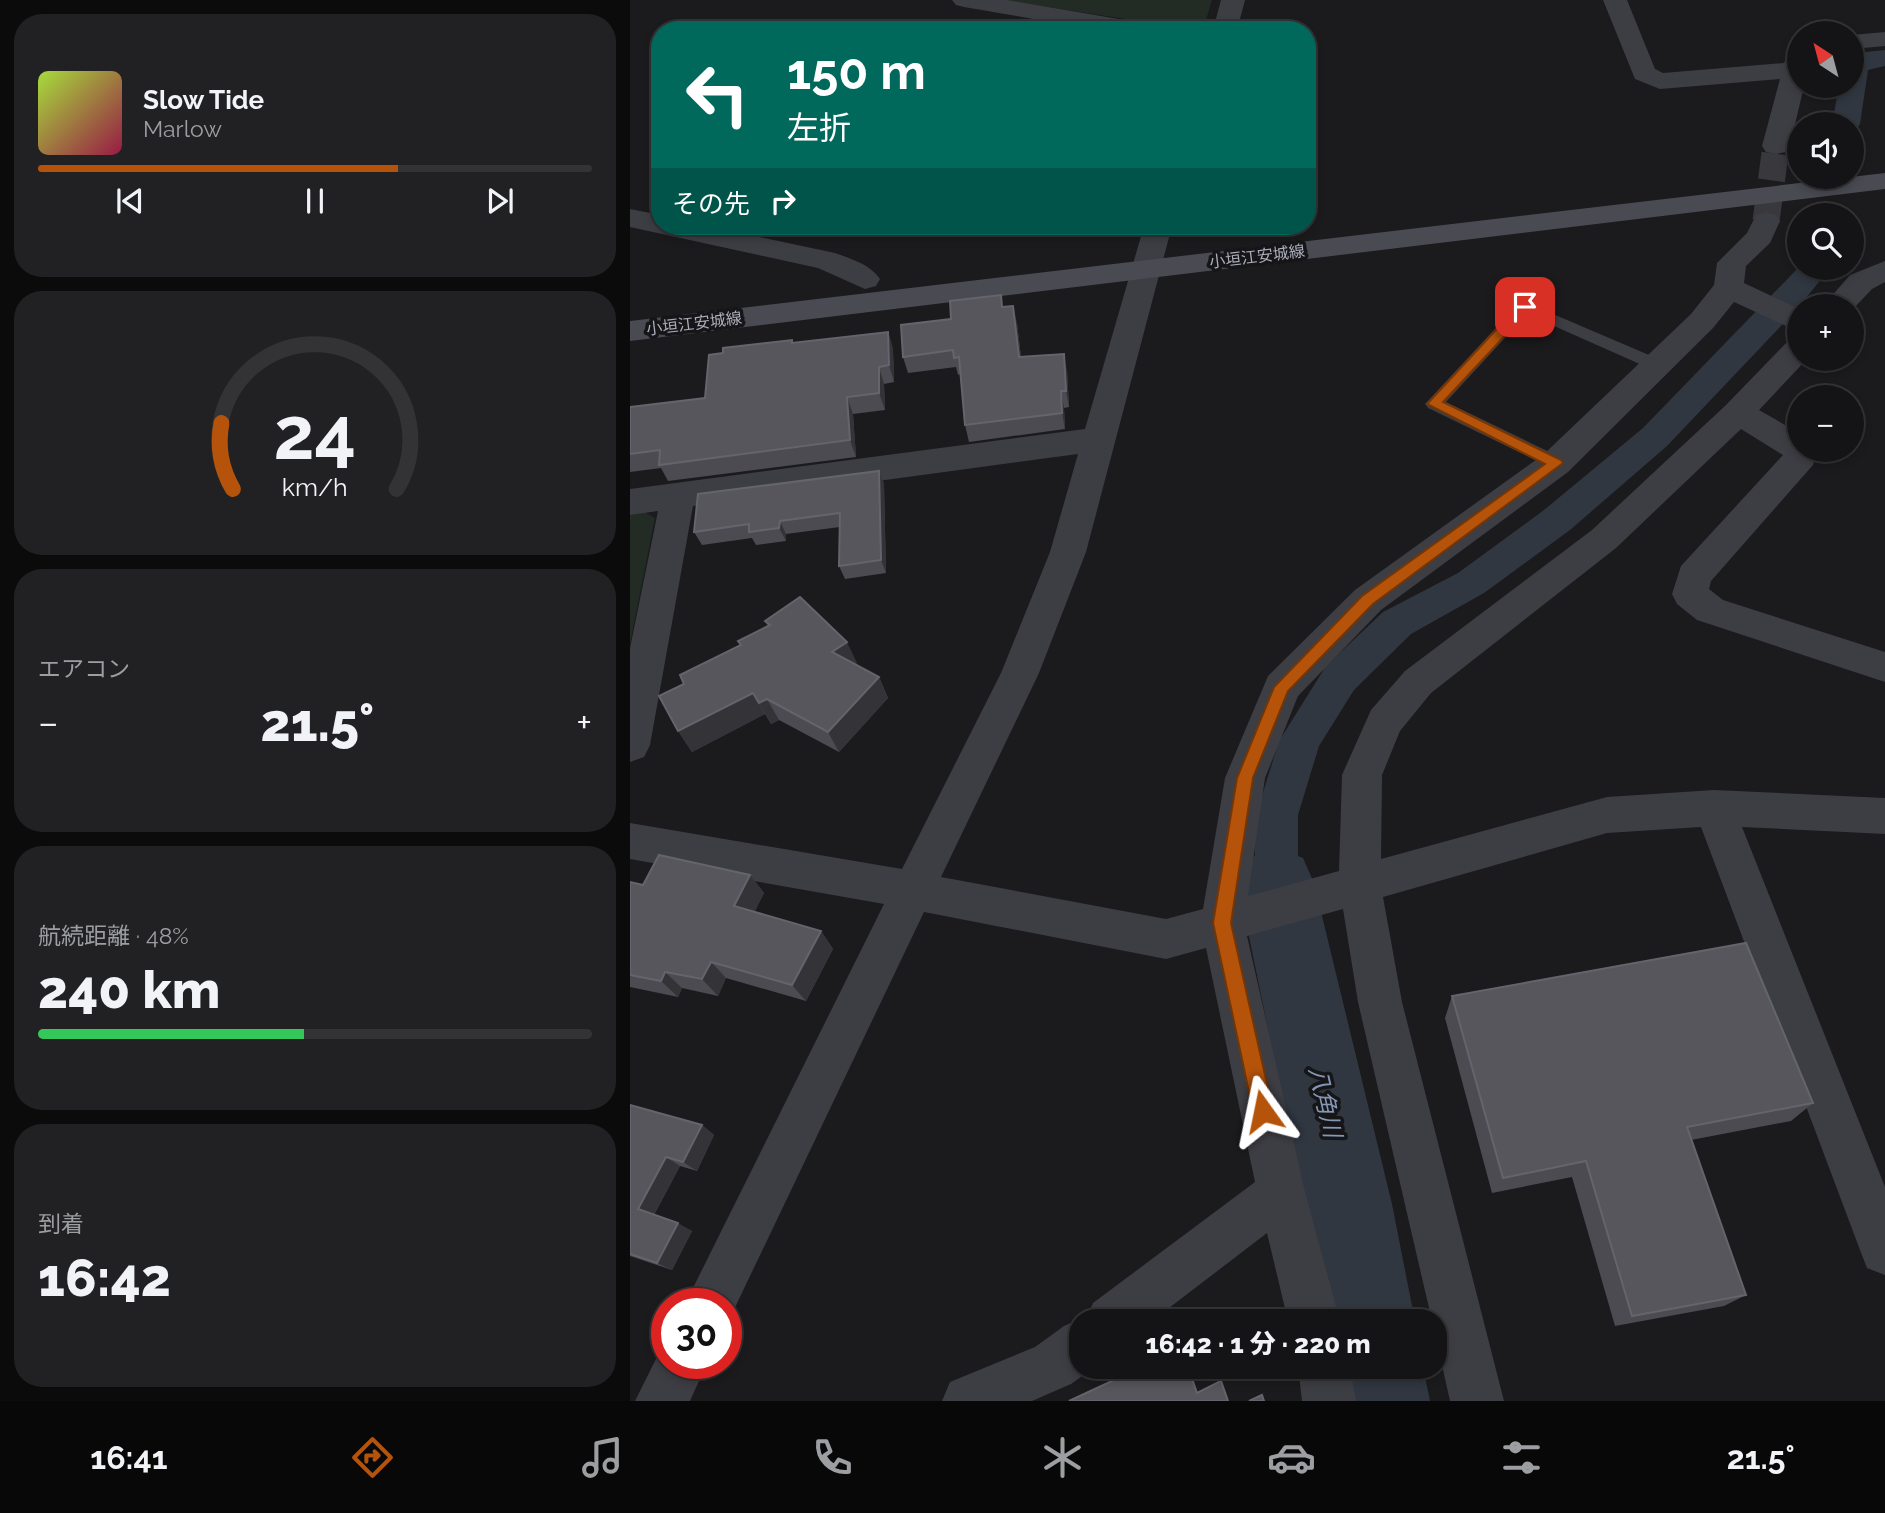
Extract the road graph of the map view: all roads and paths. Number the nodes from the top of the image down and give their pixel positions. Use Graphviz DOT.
graph roads {
  1 [pos="964,0"];
  2 [pos="1233,0"];
  3 [pos="1615,0"];
  4 [pos="1089,21"];
  5 [pos="1227,21"];
  6 [pos="1885,39"];
  7 [pos="1864,41"];
  8 [pos="1787,63"];
  9 [pos="1787,98"];
  10 [pos="1776,146"];
  11 [pos="1885,158"];
  12 [pos="1864,161"];
  13 [pos="1787,169"];
  14 [pos="1885,181"];
  15 [pos="630,218"];
  16 [pos="1766,221"];
  17 [pos="651,222"];
  18 [pos="1316,227"];
  19 [pos="1316,232"];
  20 [pos="709,235"];
  21 [pos="1249,235"];
  22 [pos="1284,235"];
  23 [pos="1151,247"];
  24 [pos="1885,270"];
  25 [pos="864,279"];
  26 [pos="1739,292"];
  27 [pos="1850,294"];
  28 [pos="630,306"];
  29 [pos="1787,316"];
  30 [pos="630,331"];
  31 [pos="1787,361"];
  32 [pos="1657,365"];
  33 [pos="1738,413"];
  34 [pos="1101,439"];
  35 [pos="1556,463"];
  36 [pos="678,496"];
  37 [pos="630,502"];
  38 [pos="1885,667"];
  39 [pos="630,745"];
  40 [pos="1714,808"];
  41 [pos="1885,816"];
  42 [pos="630,841"];
  43 [pos="1349,889"];
  44 [pos="912,890"];
  45 [pos="1223,923"];
  46 [pos="1281,1192"];
  47 [pos="1885,1250"];
  48 [pos="718,1288"];
  49 [pos="1127,1309"];
  50 [pos="1311,1309"];
  51 [pos="1069,1354"];
  52 [pos="673,1379"];
  53 [pos="1326,1379"];
  54 [pos="662,1401"];
  55 [pos="970,1401"];
  56 [pos="1329,1401"];
  57 [pos="1477,1401"];
  1 -- 4 [label="street"];
  2 -- 5 [label="street"];
  3 -- 8 [label="street"];
  6 -- 7 [label="street"];
  9 -- 10 [label="street"];
  11 -- 12 [label="main road"];
  13 -- 18 [label="main road, 小垣江安城線"];
  14 -- 19 [label="main road, 小垣江安城線"];
  15 -- 17 [label="street"];
  16 -- 26 [label="street"];
  20 -- 25 [label="street"];
  21 -- 23 [label="main road, 小垣江安城線"];
  22 -- 23 [label="main road, 小垣江安城線"];
  23 -- 25 [label="main road, 小垣江安城線"];
  23 -- 30 [label="main road, 小垣江安城線"];
  23 -- 34 [label="street"];
  24 -- 27 [label="street"];
  25 -- 28 [label="main road, 小垣江安城線"];
  26 -- 29 [label="street"];
  26 -- 32 [label="street"];
  31 -- 33 [label="street"];
  32 -- 35 [label="street"];
  32 -- 35 [label="lane"];
  33 -- 38 [label="street"];
  33 -- 43 [label="street"];
  34 -- 36 [label="street"];
  34 -- 44 [label="street"];
  35 -- 45 [label="street"];
  36 -- 37 [label="street"];
  36 -- 39 [label="street"];
  40 -- 41 [label="street"];
  40 -- 43 [label="street"];
  40 -- 47 [label="street"];
  42 -- 44 [label="street"];
  43 -- 45 [label="street"];
  43 -- 57 [label="street"];
  44 -- 45 [label="street"];
  44 -- 48 [label="street"];
  45 -- 46 [label="street"];
  46 -- 49 [label="street"];
  46 -- 50 [label="street"];
  51 -- 55 [label="street"];
  52 -- 54 [label="street"];
  53 -- 56 [label="street"];
}
